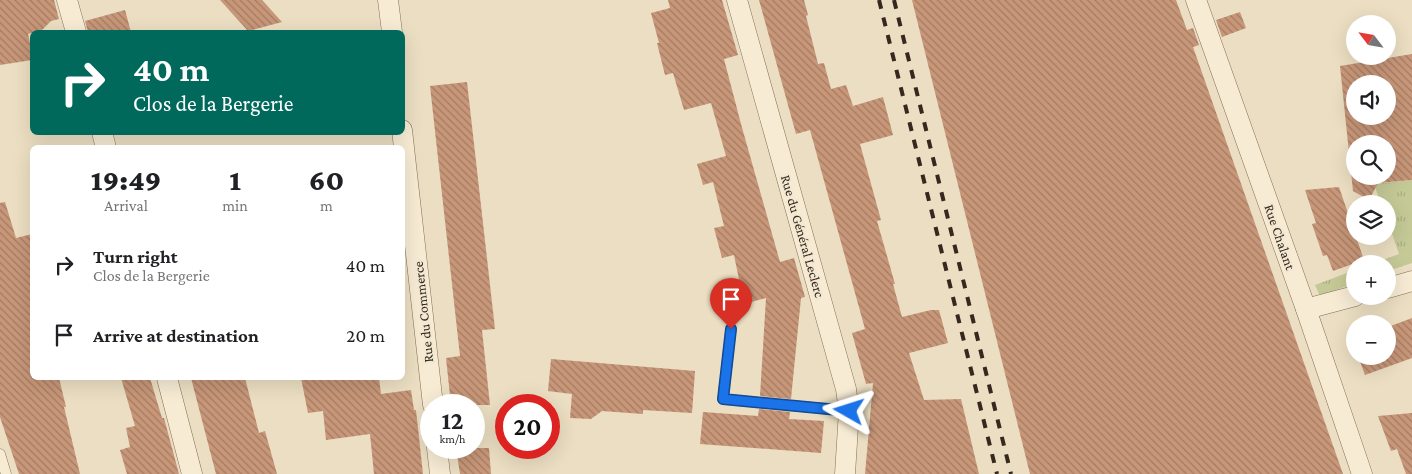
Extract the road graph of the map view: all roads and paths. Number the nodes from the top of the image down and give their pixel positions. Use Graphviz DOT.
graph roads {
  1 [pos="67,0"];
  2 [pos="388,0"];
  3 [pos="737,0"];
  4 [pos="1196,0"];
  5 [pos="75,30"];
  6 [pos="392,30"];
  7 [pos="405,157"];
  8 [pos="1412,281"];
  9 [pos="1396,286"];
  10 [pos="1346,298"];
  11 [pos="1306,309"];
  12 [pos="731,329"];
  13 [pos="168,380"];
  14 [pos="432,394"];
  15 [pos="849,411"];
  16 [pos="0,454"];
  17 [pos="438,459"];
  18 [pos="6,474"];
  19 [pos="192,474"];
  20 [pos="440,474"];
  21 [pos="845,474"];
  22 [pos="1362,474"];
  1 -- 5 [label="street"];
  2 -- 6 [label="street"];
  3 -- 15 [label="street, Rue du Général Leclerc"];
  4 -- 11 [label="street, Rue Chalant"];
  7 -- 14 [label="street, Rue du Commerce"];
  8 -- 9 [label="street"];
  10 -- 11 [label="street"];
  11 -- 22 [label="street, Rue Chalant"];
  12 -- 15 [label="lane"];
  13 -- 19 [label="street"];
  15 -- 21 [label="street, Rue du Général Leclerc"];
  16 -- 18 [label="lane"];
  17 -- 20 [label="street"];
}
